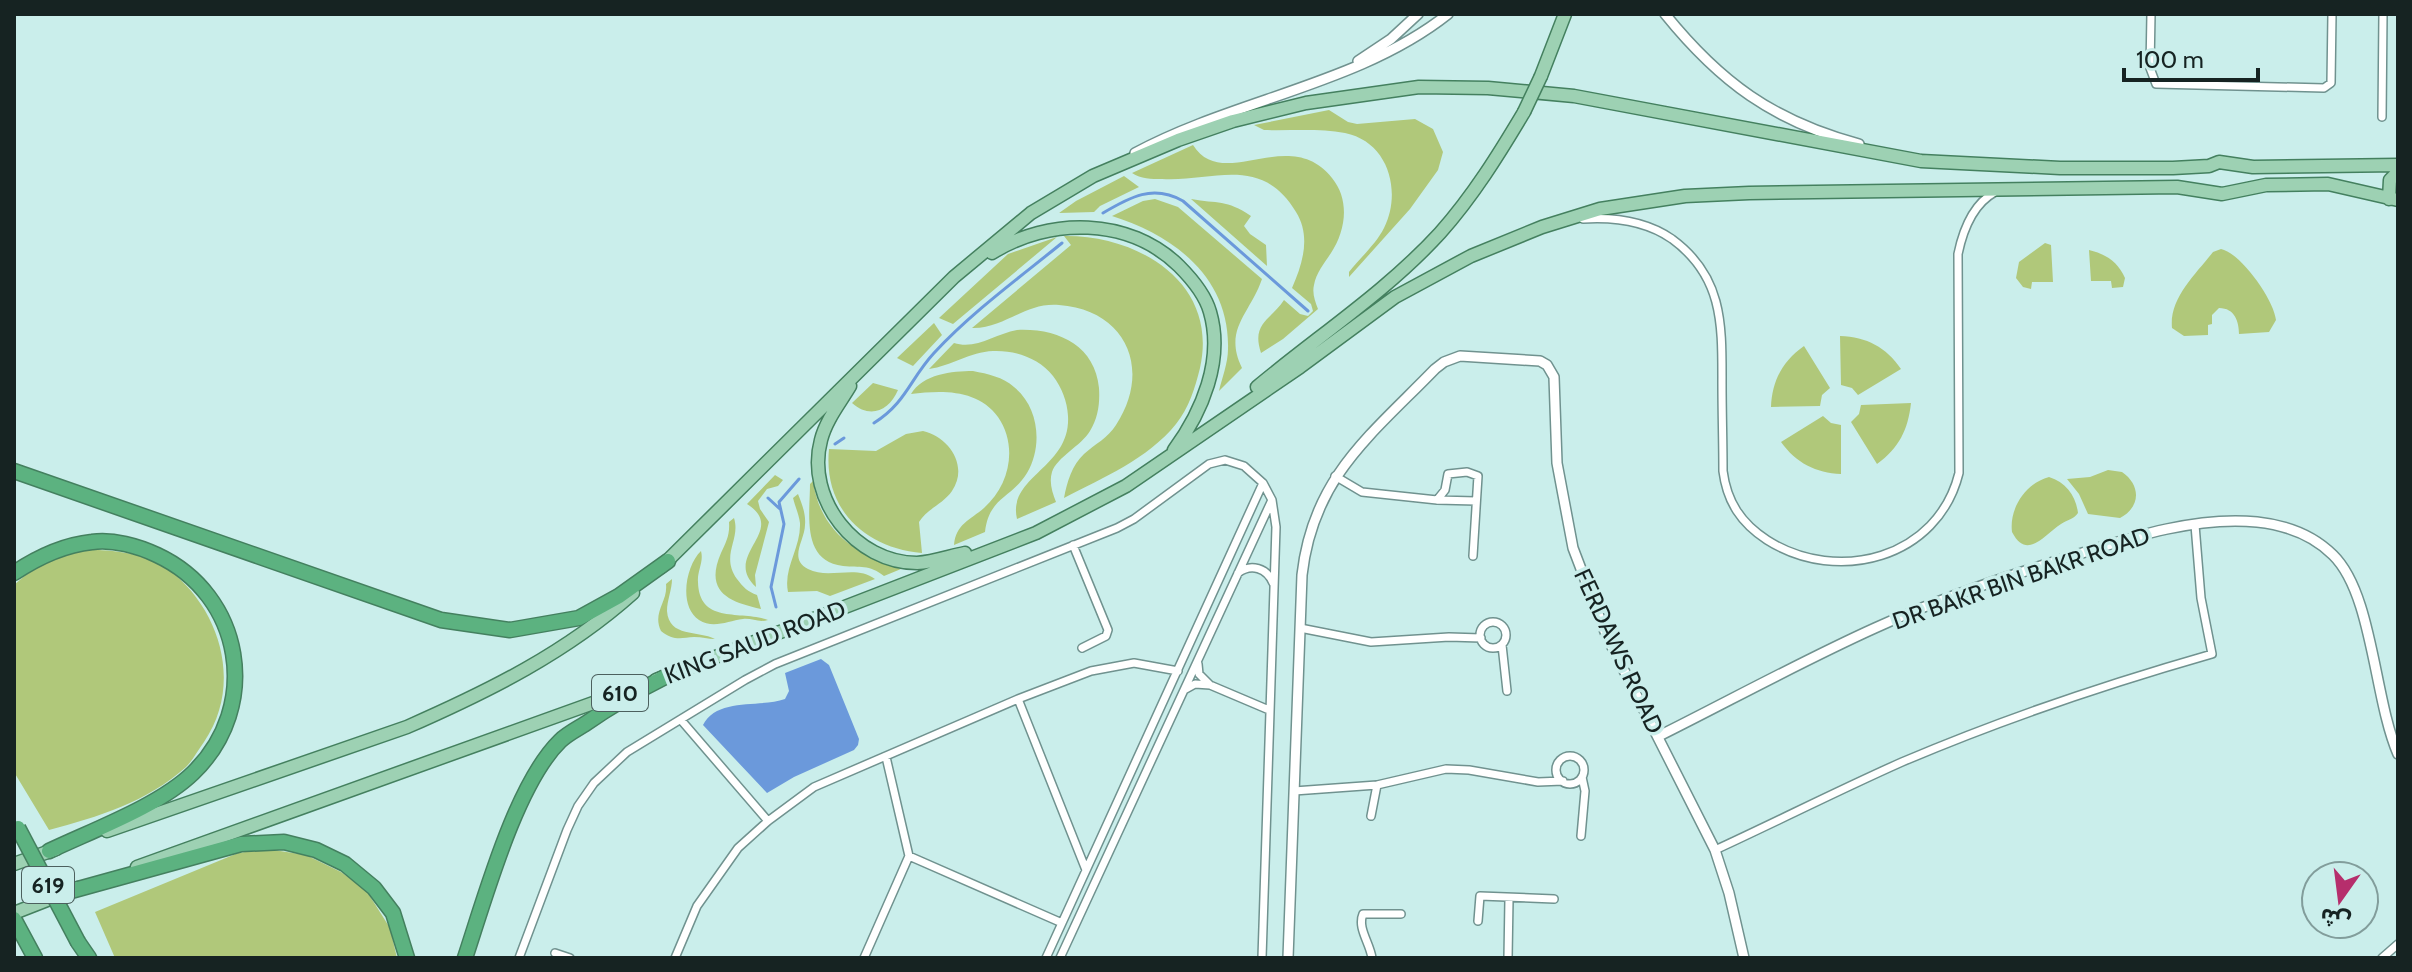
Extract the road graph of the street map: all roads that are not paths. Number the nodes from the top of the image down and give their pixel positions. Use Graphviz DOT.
graph roads {
  1 [pos="1418,14"];
  2 [pos="1448,14"];
  3 [pos="1565,14"];
  4 [pos="1665,14"];
  5 [pos="2151,14"];
  6 [pos="2332,14"];
  7 [pos="2383,14"];
  8 [pos="1342,71"];
  9 [pos="2382,117"];
  10 [pos="1921,161"];
  11 [pos="2229,164"];
  12 [pos="2398,165"];
  13 [pos="2209,166"];
  14 [pos="2398,172"];
  15 [pos="1093,176"];
  16 [pos="2005,189"];
  17 [pos="2231,190"];
  18 [pos="2211,191"];
  19 [pos="2393,200"];
  20 [pos="1542,227"];
  21 [pos="954,277"];
  22 [pos="860,369"];
  23 [pos="1206,431"];
  24 [pos="1165,462"];
  25 [pos="14,471"];
  26 [pos="1335,476"];
  27 [pos="1263,483"];
  28 [pos="1272,500"];
  29 [pos="1442,500"];
  30 [pos="1476,501"];
  31 [pos="2195,525"];
  32 [pos="1073,545"];
  33 [pos="998,547"];
  34 [pos="1473,556"];
  35 [pos="668,561"];
  36 [pos="14,573"];
  37 [pos="1237,574"];
  38 [pos="1273,585"];
  39 [pos="1300,628"];
  40 [pos="1481,638"];
  41 [pos="1502,645"];
  42 [pos="1082,648"];
  43 [pos="1198,659"];
  44 [pos="1178,671"];
  45 [pos="665,677"];
  46 [pos="1210,685"];
  47 [pos="1184,691"];
  48 [pos="1507,691"];
  49 [pos="1018,699"];
  50 [pos="1269,710"];
  51 [pos="681,720"];
  52 [pos="1659,736"];
  53 [pos="2398,754"];
  54 [pos="886,757"];
  55 [pos="1131,774"];
  56 [pos="1582,777"];
  57 [pos="1143,780"];
  58 [pos="1563,781"];
  59 [pos="1377,785"];
  60 [pos="1294,791"];
  61 [pos="1371,816"];
  62 [pos="768,821"];
  63 [pos="15,823"];
  64 [pos="1581,836"];
  65 [pos="1715,850"];
  66 [pos="49,851"];
  67 [pos="909,856"];
  68 [pos="14,864"];
  69 [pos="1086,870"];
  70 [pos="71,891"];
  71 [pos="1509,899"];
  72 [pos="1554,899"];
  73 [pos="14,913"];
  74 [pos="1401,914"];
  75 [pos="14,919"];
  76 [pos="1478,921"];
  77 [pos="1062,923"];
  78 [pos="2398,944"];
  79 [pos="555,953"];
  80 [pos="34,957"];
  81 [pos="87,958"];
  82 [pos="407,958"];
  83 [pos="465,958"];
  84 [pos="519,958"];
  85 [pos="570,958"];
  86 [pos="675,958"];
  87 [pos="864,958"];
  88 [pos="1046,958"];
  89 [pos="1060,958"];
  90 [pos="1262,958"];
  91 [pos="1288,958"];
  92 [pos="1372,958"];
  93 [pos="1508,958"];
  94 [pos="1744,958"];
  95 [pos="2382,958"];
  1 -- 8 [label="street"];
  2 -- 8 [label="street"];
  3 -- 23 [label="main road, bridge"];
  4 -- 10 [label="street"];
  5 -- 6 [label="street"];
  7 -- 9 [label="street"];
  8 -- 15 [label="street"];
  10 -- 13 [label="main road"];
  10 -- 15 [label="main road"];
  11 -- 12 [label="main road"];
  11 -- 13 [label="main road"];
  11 -- 17 [label="main road"];
  13 -- 18 [label="main road"];
  14 -- 19 [label="main road"];
  15 -- 21 [label="main road"];
  16 -- 18 [label="main road"];
  16 -- 20 [label="main road"];
  16 -- 20 [label="street"];
  17 -- 18 [label="main road"];
  17 -- 19 [label="main road"];
  20 -- 23 [label="main road"];
  21 -- 22 [label="main road"];
  21 -- 24 [label="main road"];
  22 -- 33 [label="main road"];
  22 -- 35 [label="main road"];
  23 -- 24 [label="main road, KING SAUD ROAD / 610"];
  24 -- 33 [label="main road, KING SAUD ROAD / 610"];
  25 -- 35 [label="highway"];
  26 -- 29 [label="street"];
  26 -- 39 [label="street, FERDAWS ROAD"];
  26 -- 52 [label="street, FERDAWS ROAD"];
  27 -- 28 [label="street"];
  27 -- 32 [label="street"];
  27 -- 44 [label="street"];
  28 -- 37 [label="street"];
  28 -- 38 [label="street"];
  29 -- 30 [label="street"];
  29 -- 30 [label="street"];
  30 -- 34 [label="street"];
  31 -- 52 [label="street, DR BAKR BIN BAKR ROAD"];
  31 -- 53 [label="street, DR BAKR BIN BAKR ROAD"];
  31 -- 65 [label="street"];
  32 -- 42 [label="street"];
  32 -- 51 [label="street"];
  33 -- 45 [label="main road, KING SAUD ROAD / 610"];
  35 -- 66 [label="main road"];
  36 -- 66 [label="highway"];
  37 -- 38 [label="street"];
  37 -- 43 [label="street"];
  38 -- 50 [label="street"];
  39 -- 40 [label="street"];
  39 -- 60 [label="street, FERDAWS ROAD"];
  40 -- 41 [label="street"];
  40 -- 41 [label="street"];
  41 -- 48 [label="street"];
  43 -- 46 [label="street"];
  43 -- 47 [label="street"];
  44 -- 49 [label="street"];
  44 -- 55 [label="street"];
  45 -- 70 [label="main road, KING SAUD ROAD / 610"];
  45 -- 83 [label="highway"];
  46 -- 47 [label="street"];
  46 -- 50 [label="street"];
  47 -- 57 [label="street"];
  49 -- 54 [label="street"];
  49 -- 69 [label="street"];
  50 -- 90 [label="street"];
  51 -- 62 [label="street"];
  51 -- 84 [label="street"];
  52 -- 65 [label="street, FERDAWS ROAD"];
  54 -- 62 [label="street"];
  54 -- 67 [label="street"];
  55 -- 57 [label="street"];
  55 -- 69 [label="street"];
  56 -- 58 [label="street"];
  56 -- 58 [label="street"];
  56 -- 64 [label="street"];
  57 -- 89 [label="street"];
  58 -- 59 [label="street"];
  59 -- 60 [label="street"];
  59 -- 61 [label="street"];
  60 -- 91 [label="street, FERDAWS ROAD"];
  62 -- 86 [label="street"];
  63 -- 81 [label="highway, 619, bridge"];
  65 -- 94 [label="street, FERDAWS ROAD"];
  66 -- 68 [label="main road"];
  67 -- 77 [label="street"];
  67 -- 87 [label="street"];
  69 -- 77 [label="street"];
  70 -- 73 [label="main road, KING SAUD ROAD / 610"];
  70 -- 82 [label="highway"];
  71 -- 72 [label="street"];
  71 -- 76 [label="street"];
  71 -- 93 [label="street"];
  74 -- 92 [label="street"];
  75 -- 80 [label="highway, 619"];
  77 -- 88 [label="street"];
  78 -- 95 [label="street"];
  79 -- 85 [label="street"];
}
